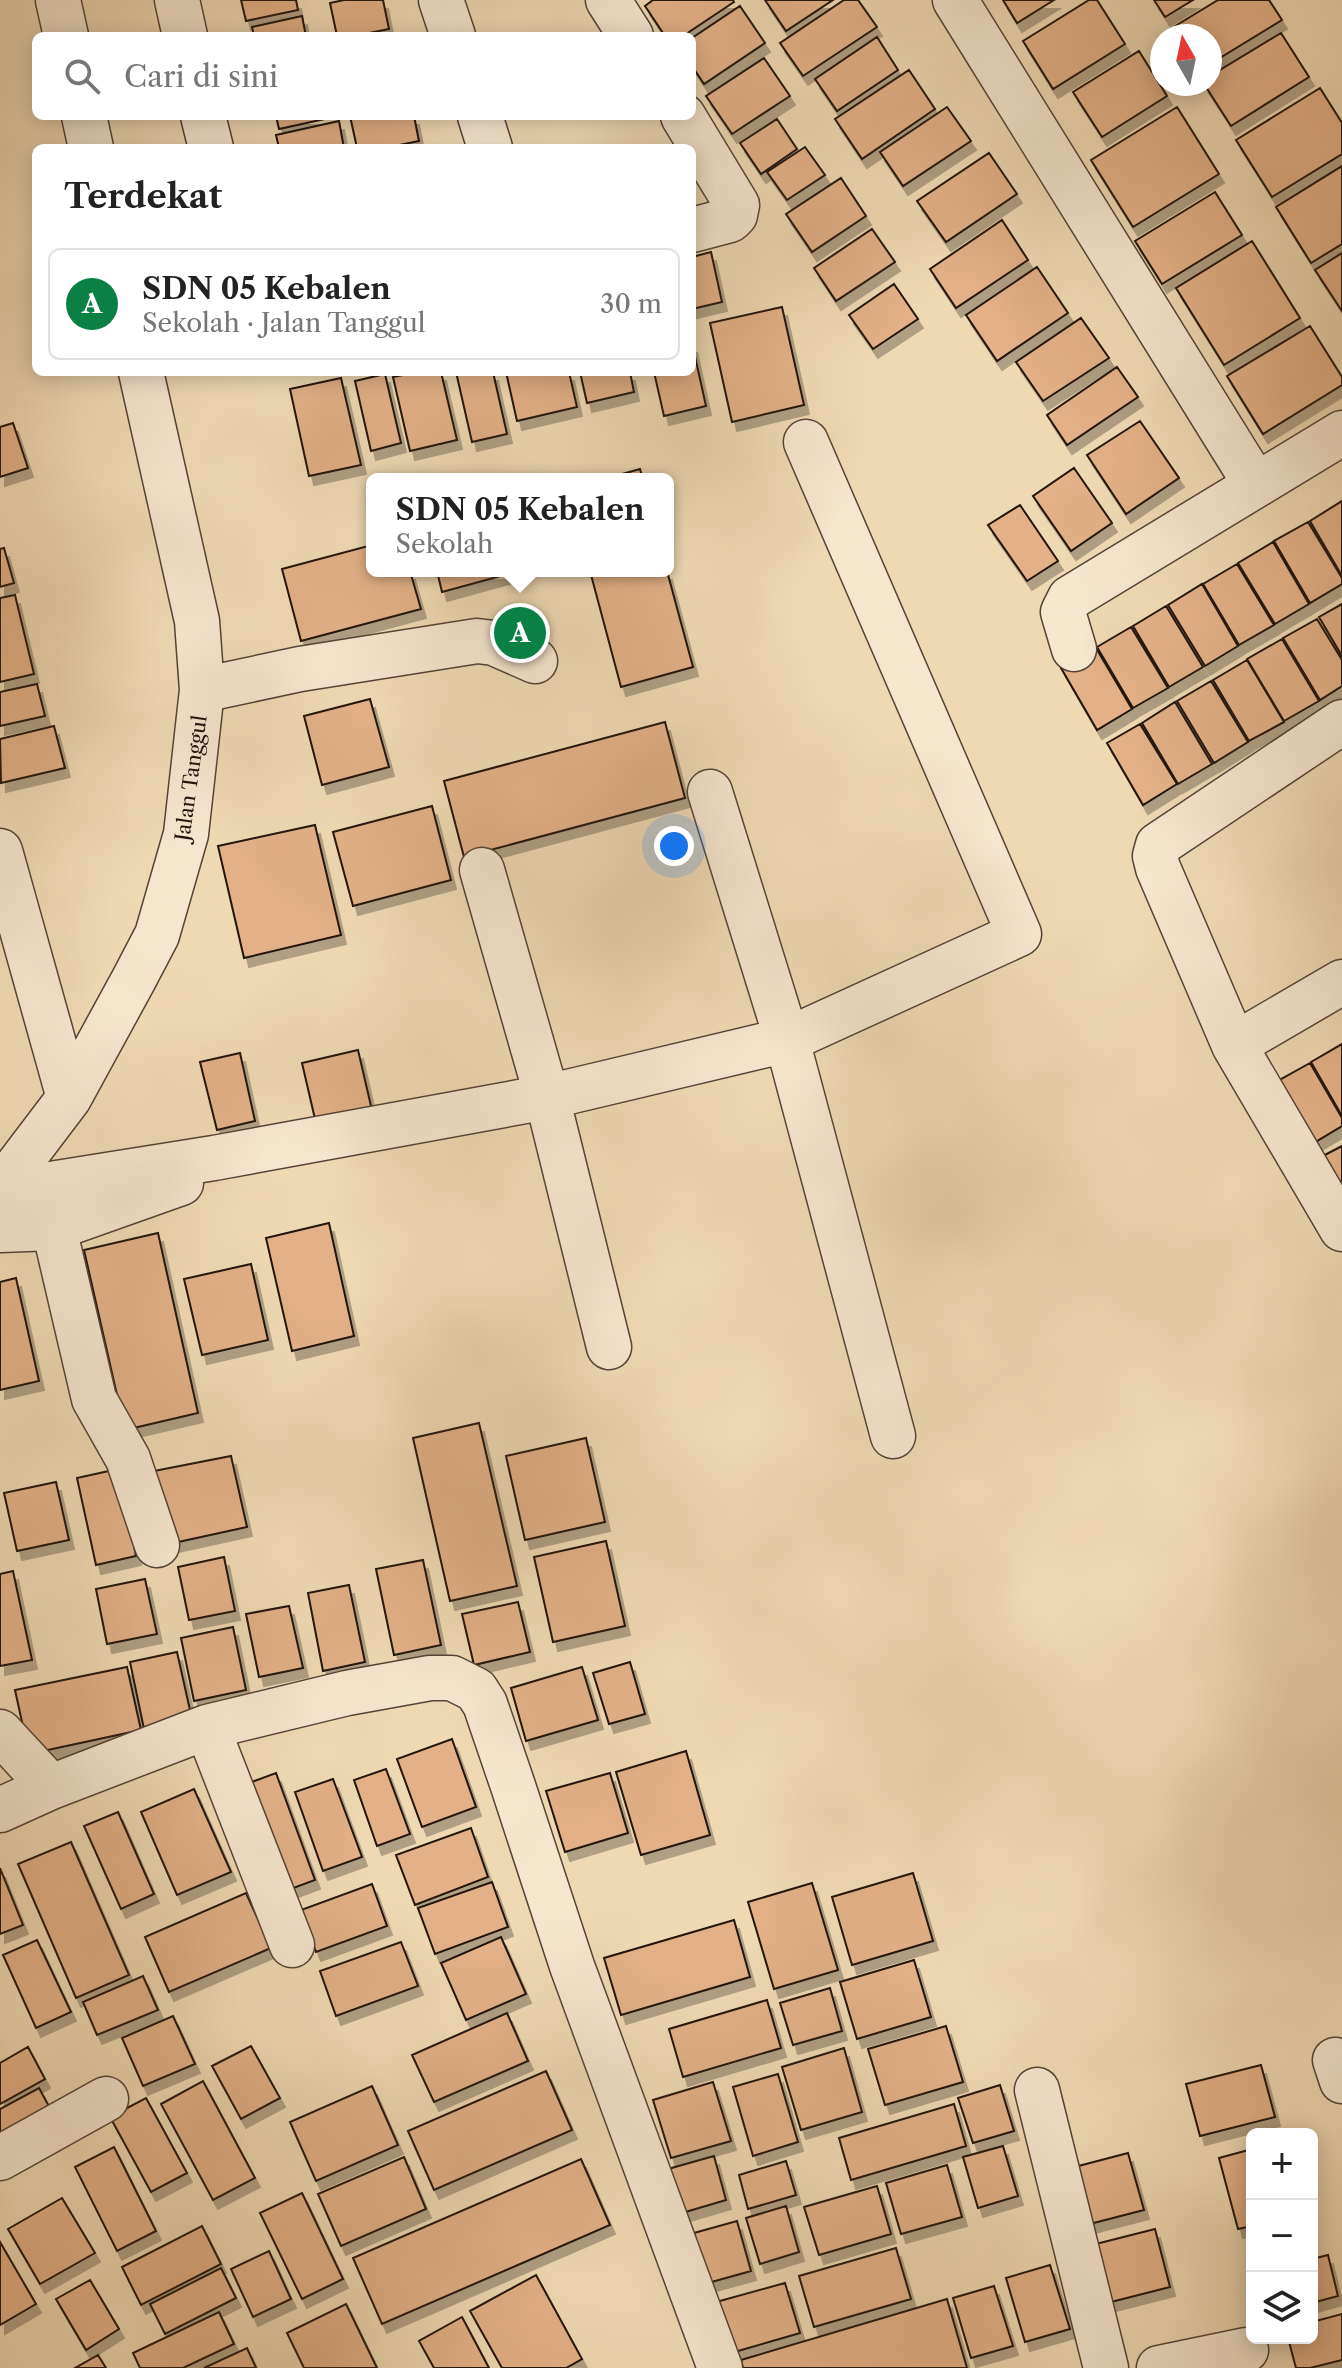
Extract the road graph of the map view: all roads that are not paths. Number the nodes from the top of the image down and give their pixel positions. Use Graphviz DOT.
graph roads {
  1 [pos="58,0"];
  2 [pos="177,0"];
  3 [pos="608,0"];
  4 [pos="955,0"];
  5 [pos="65,32"];
  6 [pos="184,32"];
  7 [pos="628,32"];
  8 [pos="85,120"];
  9 [pos="204,120"];
  10 [pos="481,120"];
  11 [pos="685,120"];
  12 [pos="90,144"];
  13 [pos="210,144"];
  14 [pos="489,144"];
  15 [pos="696,229"];
  16 [pos="142,376"];
  17 [pos="1342,433"];
  18 [pos="806,442"];
  19 [pos="1256,485"];
  20 [pos="1074,649"];
  21 [pos="535,661"];
  22 [pos="202,690"];
  23 [pos="1342,722"];
  24 [pos="710,792"];
  25 [pos="0,851"];
  26 [pos="482,870"];
  27 [pos="1342,982"];
  28 [pos="787,1040"];
  29 [pos="1234,1045"];
  30 [pos="547,1097"];
  31 [pos="69,1098"];
  32 [pos="214,1158"];
  33 [pos="0,1190"];
  34 [pos="54,1228"];
  35 [pos="1342,1229"];
  36 [pos="0,1230"];
  37 [pos="609,1347"];
  38 [pos="893,1436"];
  39 [pos="157,1545"];
  40 [pos="207,1727"];
  41 [pos="0,1732"];
  42 [pos="51,1787"];
  43 [pos="0,1810"];
  44 [pos="292,1945"];
  45 [pos="1037,2090"];
  46 [pos="106,2099"];
  47 [pos="0,2158"];
  48 [pos="1246,2350"];
  49 [pos="720,2368"];
  50 [pos="1106,2368"];
  51 [pos="1159,2368"];
  1 -- 5 [label="street"];
  2 -- 6 [label="street"];
  3 -- 7 [label="street"];
  4 -- 19 [label="street"];
  8 -- 12 [label="street"];
  9 -- 13 [label="street"];
  10 -- 14 [label="street"];
  11 -- 15 [label="street"];
  16 -- 22 [label="street, Jalan Tanggul"];
  17 -- 19 [label="street"];
  18 -- 28 [label="street"];
  19 -- 20 [label="street"];
  21 -- 22 [label="street"];
  22 -- 31 [label="street, Jalan Tanggul"];
  23 -- 29 [label="street"];
  24 -- 28 [label="street"];
  25 -- 31 [label="street"];
  26 -- 30 [label="street"];
  27 -- 29 [label="street"];
  28 -- 30 [label="street"];
  28 -- 38 [label="street"];
  29 -- 35 [label="street"];
  30 -- 32 [label="street"];
  30 -- 37 [label="street"];
  31 -- 33 [label="street, Jalan Tanggul"];
  32 -- 33 [label="street"];
  32 -- 34 [label="street"];
  34 -- 36 [label="street"];
  34 -- 39 [label="street"];
  40 -- 42 [label="street"];
  40 -- 44 [label="street"];
  40 -- 49 [label="street"];
  41 -- 42 [label="street"];
  42 -- 43 [label="street"];
  45 -- 50 [label="street"];
  46 -- 47 [label="street"];
  48 -- 51 [label="street"];
}
